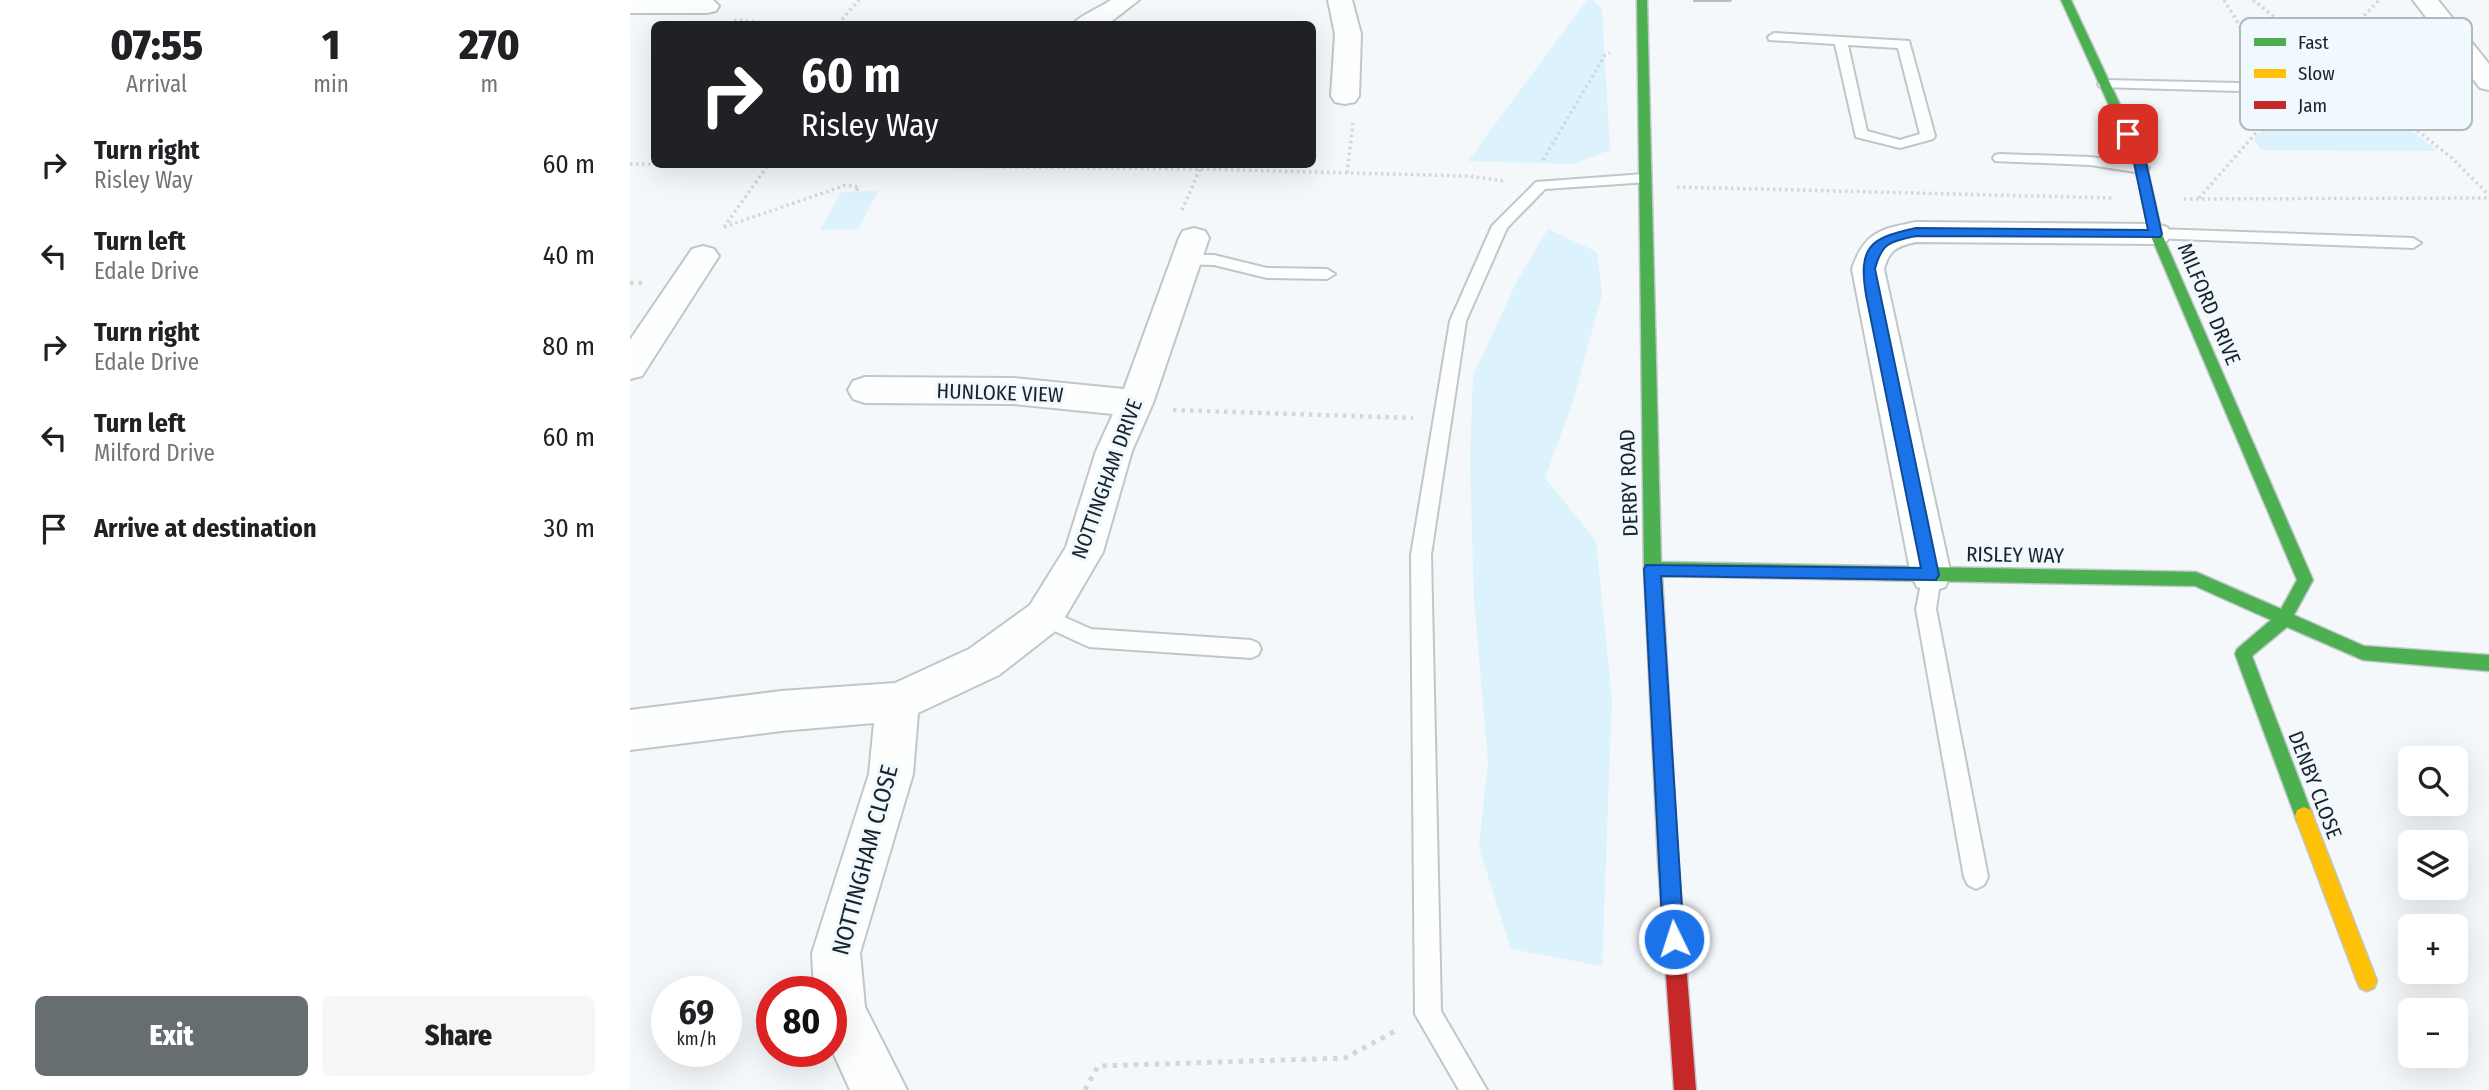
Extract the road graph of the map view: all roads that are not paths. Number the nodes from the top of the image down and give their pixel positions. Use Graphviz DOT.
graph roads {
  1 [pos="1127,0"];
  2 [pos="1340,0"];
  3 [pos="1642,0"];
  4 [pos="2066,0"];
  5 [pos="2425,0"];
  6 [pos="630,6"];
  7 [pos="707,6"];
  8 [pos="2439,18"];
  9 [pos="1094,21"];
  10 [pos="1773,37"];
  11 [pos="1840,39"];
  12 [pos="2472,60"];
  13 [pos="2489,82"];
  14 [pos="2105,85"];
  15 [pos="2238,87"];
  16 [pos="1345,96"];
  17 [pos="2000,158"];
  18 [pos="2142,168"];
  19 [pos="1644,182"];
  20 [pos="2156,234"];
  21 [pos="2413,243"];
  22 [pos="1190,249"];
  23 [pos="703,257"];
  24 [pos="1327,274"];
  25 [pos="630,367"];
  26 [pos="865,390"];
  27 [pos="1134,406"];
  28 [pos="1652,569"];
  29 [pos="1931,575"];
  30 [pos="1044,617"];
  31 [pos="2283,620"];
  32 [pos="1251,649"];
  33 [pos="2489,663"];
  34 [pos="898,702"];
  35 [pos="630,730"];
  36 [pos="1976,877"];
  37 [pos="2367,981"];
  38 [pos="881,1090"];
  39 [pos="1474,1090"];
  40 [pos="1685,1090"];
  1 -- 9 [label="street"];
  2 -- 16 [label="street"];
  3 -- 19 [label="main road, DERBY ROAD"];
  4 -- 14 [label="main road, MILFORD DRIVE"];
  5 -- 8 [label="street"];
  6 -- 7 [label="street"];
  10 -- 11 [label="lane"];
  11 -- 11 [label="lane"];
  12 -- 13 [label="street"];
  14 -- 15 [label="lane"];
  14 -- 18 [label="main road, MILFORD DRIVE"];
  17 -- 18 [label="lane"];
  18 -- 20 [label="main road, MILFORD DRIVE"];
  19 -- 28 [label="main road, DERBY ROAD"];
  19 -- 39 [label="lane"];
  20 -- 21 [label="lane"];
  20 -- 29 [label="street"];
  20 -- 31 [label="main road, MILFORD DRIVE"];
  22 -- 24 [label="lane"];
  22 -- 27 [label="street, NOTTINGHAM DRIVE"];
  23 -- 25 [label="street"];
  26 -- 27 [label="street, HUNLOKE VIEW"];
  27 -- 30 [label="street, NOTTINGHAM DRIVE"];
  28 -- 29 [label="main road, RISLEY WAY"];
  28 -- 40 [label="main road, DERBY ROAD"];
  29 -- 31 [label="main road, RISLEY WAY"];
  29 -- 36 [label="lane"];
  30 -- 32 [label="lane"];
  30 -- 34 [label="street, NOTTINGHAM DRIVE"];
  31 -- 33 [label="main road, RISLEY WAY"];
  31 -- 37 [label="main road, DENBY CLOSE"];
  34 -- 35 [label="street, NOTTINGHAM DRIVE"];
  34 -- 38 [label="street, NOTTINGHAM CLOSE"];
}
